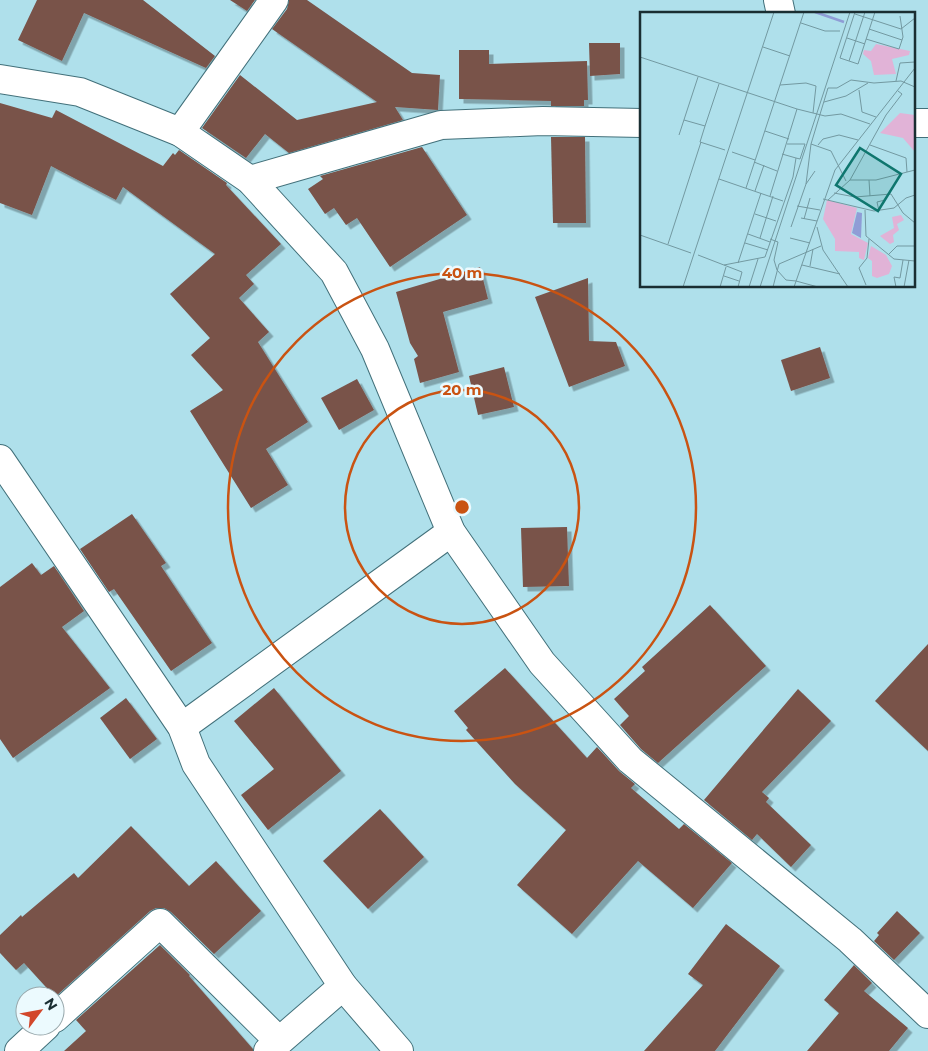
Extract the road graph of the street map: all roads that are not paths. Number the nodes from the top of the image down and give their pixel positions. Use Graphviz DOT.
graph roads {
  1 [pos="274,0"];
  2 [pos="0,79"];
  3 [pos="640,123"];
  4 [pos="180,132"];
  5 [pos="250,180"];
  6 [pos="0,459"];
  7 [pos="451,532"];
  8 [pos="182,727"];
  9 [pos="342,986"];
  10 [pos="65,1009"];
  11 [pos="928,1014"];
  12 [pos="35,1036"];
  13 [pos="0,1043"];
  14 [pos="273,1046"];
  15 [pos="7,1051"];
  16 [pos="19,1051"];
  17 [pos="399,1051"];
  1 -- 4 [label="street"];
  2 -- 4 [label="street"];
  3 -- 5 [label="street"];
  4 -- 5 [label="street"];
  5 -- 7 [label="street"];
  6 -- 8 [label="street"];
  7 -- 8 [label="street"];
  7 -- 11 [label="street"];
  8 -- 9 [label="street"];
  9 -- 14 [label="street"];
  9 -- 17 [label="street"];
  10 -- 14 [label="street"];
  12 -- 16 [label="street"];
  13 -- 15 [label="street"];
}
